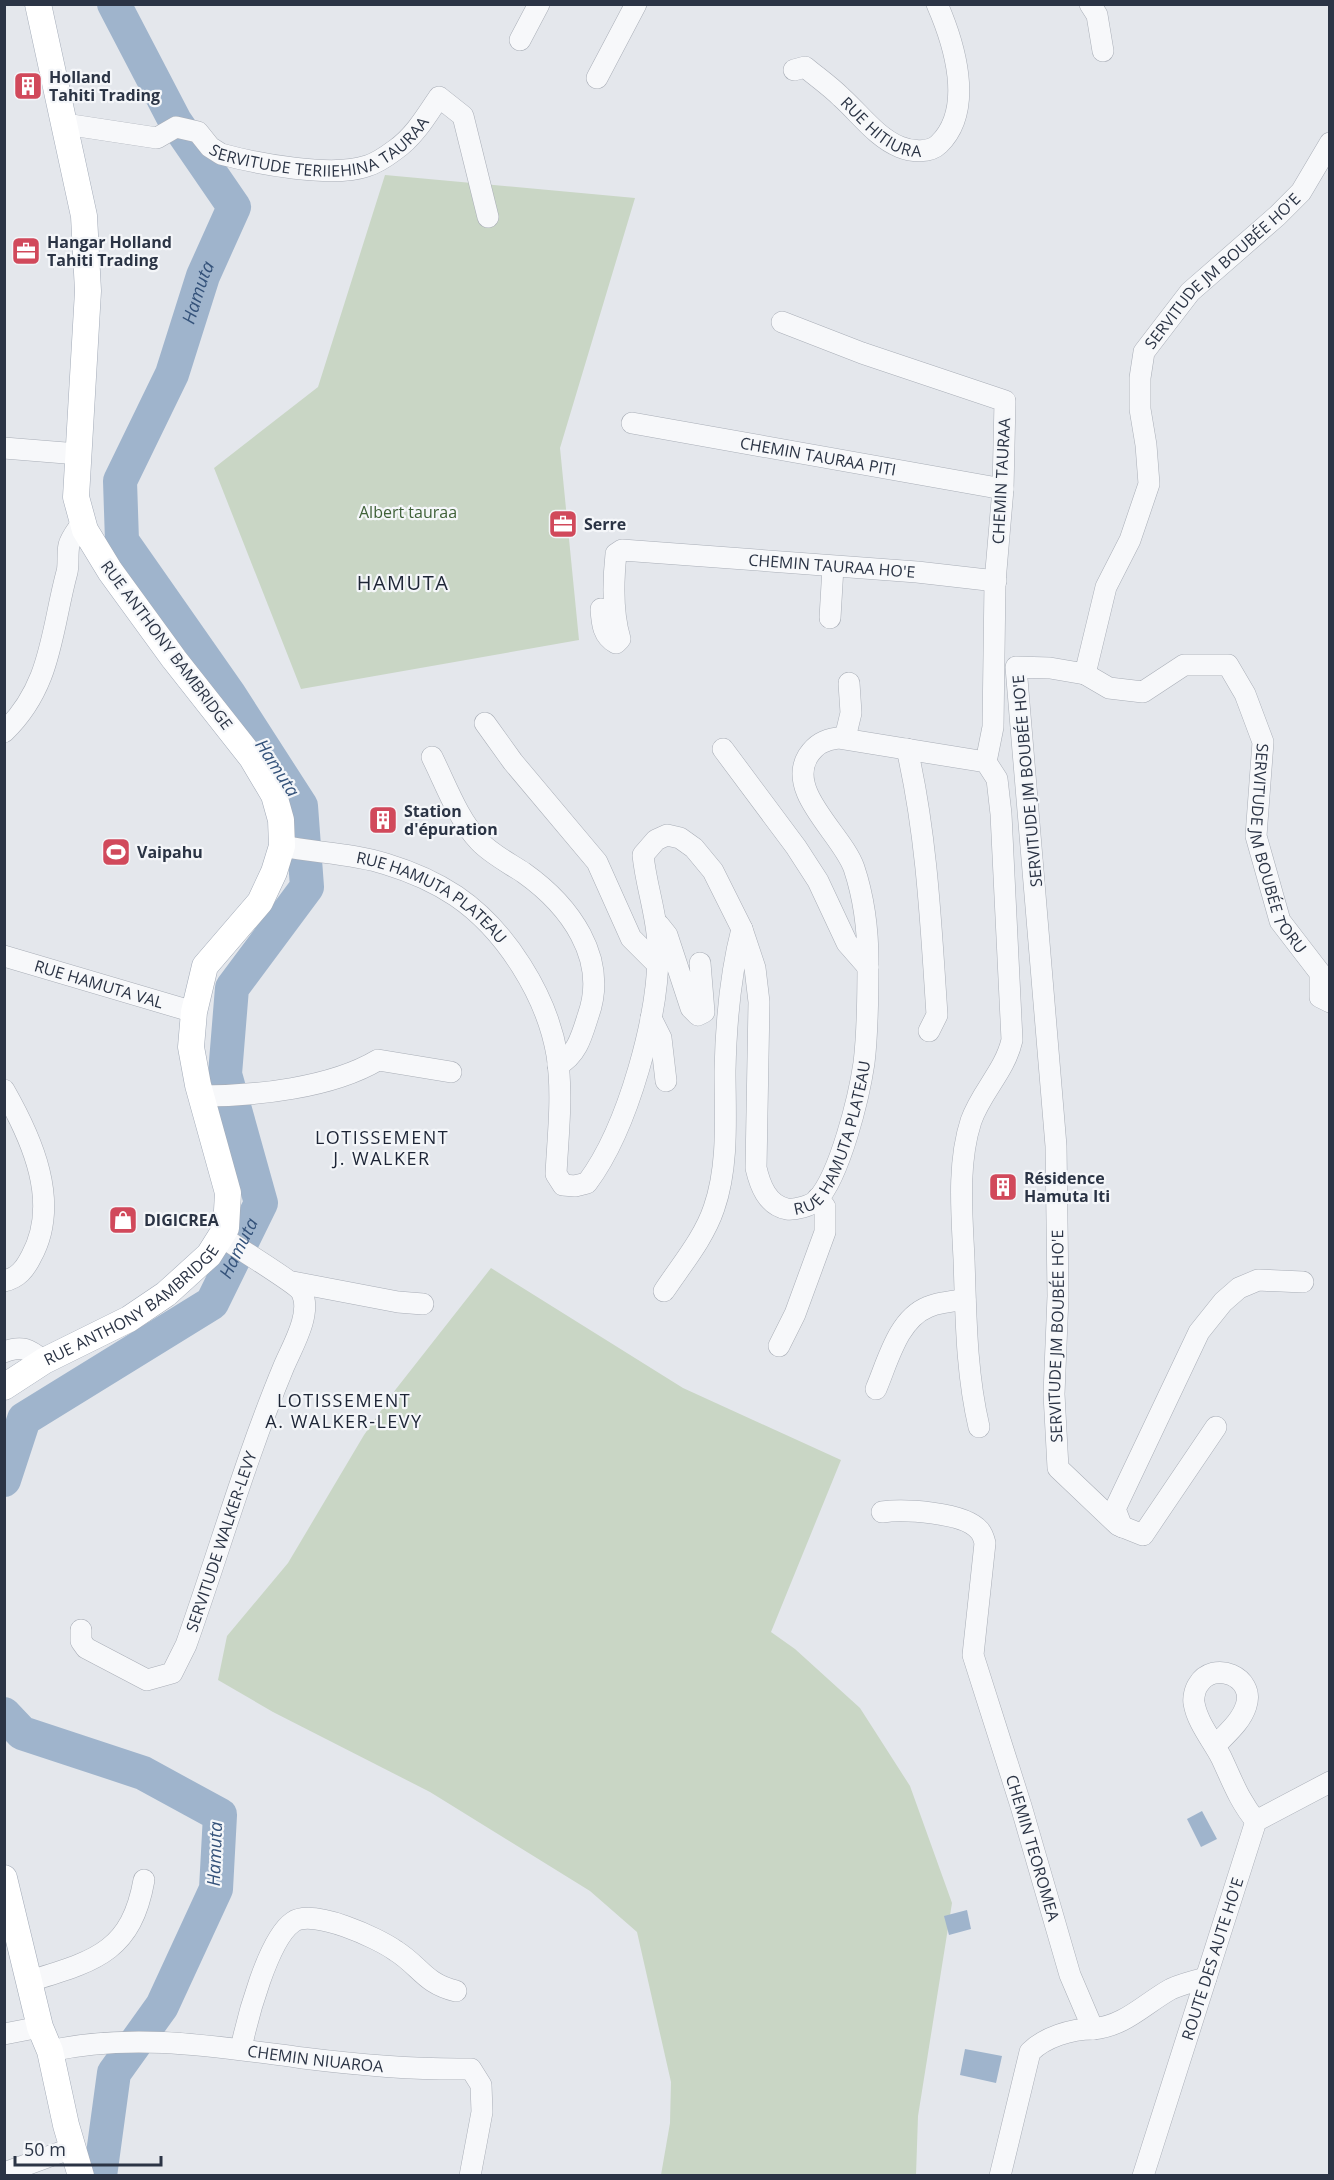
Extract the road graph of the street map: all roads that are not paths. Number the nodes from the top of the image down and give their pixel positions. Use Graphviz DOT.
graph roads {
  1 [pos="38,4"];
  2 [pos="539,4"];
  3 [pos="636,4"];
  4 [pos="937,4"];
  5 [pos="1090,4"];
  6 [pos="520,40"];
  7 [pos="1103,51"];
  8 [pos="794,70"];
  9 [pos="597,78"];
  10 [pos="65,124"];
  11 [pos="1329,143"];
  12 [pos="488,217"];
  13 [pos="782,322"];
  14 [pos="632,423"];
  15 [pos="4,448"];
  16 [pos="78,454"];
  17 [pos="1003,489"];
  18 [pos="83,521"];
  19 [pos="833,567"];
  20 [pos="996,581"];
  21 [pos="601,609"];
  22 [pos="830,618"];
  23 [pos="1084,674"];
  24 [pos="849,684"];
  25 [pos="485,723"];
  26 [pos="4,732"];
  27 [pos="845,738"];
  28 [pos="723,749"];
  29 [pos="907,749"];
  30 [pos="432,757"];
  31 [pos="986,762"];
  32 [pos="287,847"];
  33 [pos="655,920"];
  34 [pos="741,929"];
  35 [pos="4,956"];
  36 [pos="700,963"];
  37 [pos="657,964"];
  38 [pos="868,967"];
  39 [pos="1325,968"];
  40 [pos="1329,1002"];
  41 [pos="194,1012"];
  42 [pos="651,1018"];
  43 [pos="929,1031"];
  44 [pos="558,1065"];
  45 [pos="451,1072"];
  46 [pos="666,1081"];
  47 [pos="4,1090"];
  48 [pos="207,1096"];
  49 [pos="818,1198"];
  50 [pos="226,1240"];
  51 [pos="4,1281"];
  52 [pos="293,1282"];
  53 [pos="1303,1282"];
  54 [pos="664,1291"];
  55 [pos="965,1300"];
  56 [pos="423,1304"];
  57 [pos="779,1346"];
  58 [pos="4,1352"];
  59 [pos="44,1361"];
  60 [pos="4,1387"];
  61 [pos="876,1389"];
  62 [pos="980,1427"];
  63 [pos="1216,1427"];
  64 [pos="882,1512"];
  65 [pos="1122,1527"];
  66 [pos="81,1630"];
  67 [pos="1215,1746"];
  68 [pos="1329,1782"];
  69 [pos="1256,1821"];
  70 [pos="4,1878"];
  71 [pos="144,1880"];
  72 [pos="8,1906"];
  73 [pos="1206,1978"];
  74 [pos="30,1981"];
  75 [pos="456,1991"];
  76 [pos="40,2027"];
  77 [pos="1093,2029"];
  78 [pos="4,2034"];
  79 [pos="241,2049"];
  80 [pos="50,2051"];
  81 [pos="72,2148"];
  82 [pos="4,2173"];
  83 [pos="81,2175"];
  84 [pos="470,2175"];
  85 [pos="1000,2175"];
  86 [pos="1143,2175"];
  1 -- 10 [label="main road, RUE ANTHONY BAMBRIDGE"];
  2 -- 6 [label="street"];
  3 -- 9 [label="street"];
  4 -- 8 [label="street, RUE HITIURA"];
  5 -- 7 [label="street"];
  10 -- 12 [label="street, SERVITUDE TERIIEHINA TAURAA"];
  10 -- 16 [label="main road, RUE ANTHONY BAMBRIDGE"];
  11 -- 23 [label="street, SERVITUDE JM BOUBÉE HO'E"];
  13 -- 17 [label="street, CHEMIN TAURAA"];
  14 -- 17 [label="street, CHEMIN TAURAA PITI"];
  15 -- 16 [label="street"];
  16 -- 18 [label="main road, RUE ANTHONY BAMBRIDGE"];
  17 -- 20 [label="street, CHEMIN TAURAA"];
  18 -- 26 [label="street"];
  18 -- 32 [label="main road, RUE ANTHONY BAMBRIDGE"];
  19 -- 20 [label="street, CHEMIN TAURAA HO'E"];
  19 -- 21 [label="street, CHEMIN TAURAA HO'E"];
  19 -- 22 [label="street"];
  20 -- 31 [label="street, CHEMIN TAURAA"];
  23 -- 39 [label="street, SERVITUDE JM BOUBÉE TORU"];
  23 -- 65 [label="street, SERVITUDE JM BOUBÉE HO'E"];
  24 -- 27 [label="street"];
  25 -- 37 [label="street"];
  27 -- 29 [label="street, RUE HAMUTA PLATEAU"];
  27 -- 38 [label="street, RUE HAMUTA PLATEAU"];
  28 -- 38 [label="street"];
  29 -- 31 [label="street, RUE HAMUTA PLATEAU"];
  29 -- 43 [label="street"];
  30 -- 44 [label="street"];
  31 -- 55 [label="street"];
  32 -- 41 [label="main road, RUE ANTHONY BAMBRIDGE"];
  32 -- 44 [label="street, RUE HAMUTA PLATEAU"];
  33 -- 34 [label="street, RUE HAMUTA PLATEAU"];
  33 -- 36 [label="street"];
  33 -- 37 [label="street, RUE HAMUTA PLATEAU"];
  34 -- 49 [label="street, RUE HAMUTA PLATEAU"];
  34 -- 54 [label="street"];
  35 -- 41 [label="street, RUE HAMUTA VAL"];
  37 -- 42 [label="street, RUE HAMUTA PLATEAU"];
  38 -- 49 [label="street, RUE HAMUTA PLATEAU"];
  39 -- 40 [label="street, SERVITUDE JM BOUBÉE TORU"];
  41 -- 48 [label="main road, RUE ANTHONY BAMBRIDGE"];
  42 -- 44 [label="street, RUE HAMUTA PLATEAU"];
  42 -- 46 [label="street"];
  45 -- 48 [label="street"];
  47 -- 51 [label="street"];
  48 -- 50 [label="main road, RUE ANTHONY BAMBRIDGE"];
  49 -- 57 [label="street, RUE HAMUTA PLATEAU"];
  50 -- 52 [label="street"];
  50 -- 59 [label="main road, RUE ANTHONY BAMBRIDGE"];
  52 -- 56 [label="street"];
  52 -- 66 [label="street, SERVITUDE WALKER-LEVY"];
  53 -- 65 [label="street"];
  55 -- 61 [label="street"];
  55 -- 62 [label="street"];
  58 -- 59 [label="street"];
  59 -- 60 [label="main road, RUE ANTHONY BAMBRIDGE"];
  63 -- 65 [label="street, SERVITUDE JM BOUBÉE HO'E"];
  64 -- 77 [label="street, CHEMIN TEOROMEA"];
  67 -- 67 [label="street"];
  67 -- 69 [label="street"];
  68 -- 69 [label="street"];
  69 -- 73 [label="street, ROUTE DES AUTE HO'E"];
  70 -- 72 [label="main road"];
  71 -- 74 [label="street"];
  72 -- 74 [label="main road"];
  73 -- 77 [label="street"];
  73 -- 86 [label="street, ROUTE DES AUTE HO'E"];
  74 -- 76 [label="main road"];
  75 -- 79 [label="street"];
  76 -- 78 [label="street"];
  76 -- 80 [label="main road"];
  77 -- 85 [label="street"];
  79 -- 80 [label="street, CHEMIN NIUAROA"];
  79 -- 84 [label="street, CHEMIN NIUAROA"];
  80 -- 81 [label="main road"];
  81 -- 82 [label="street"];
  81 -- 83 [label="main road"];
}
